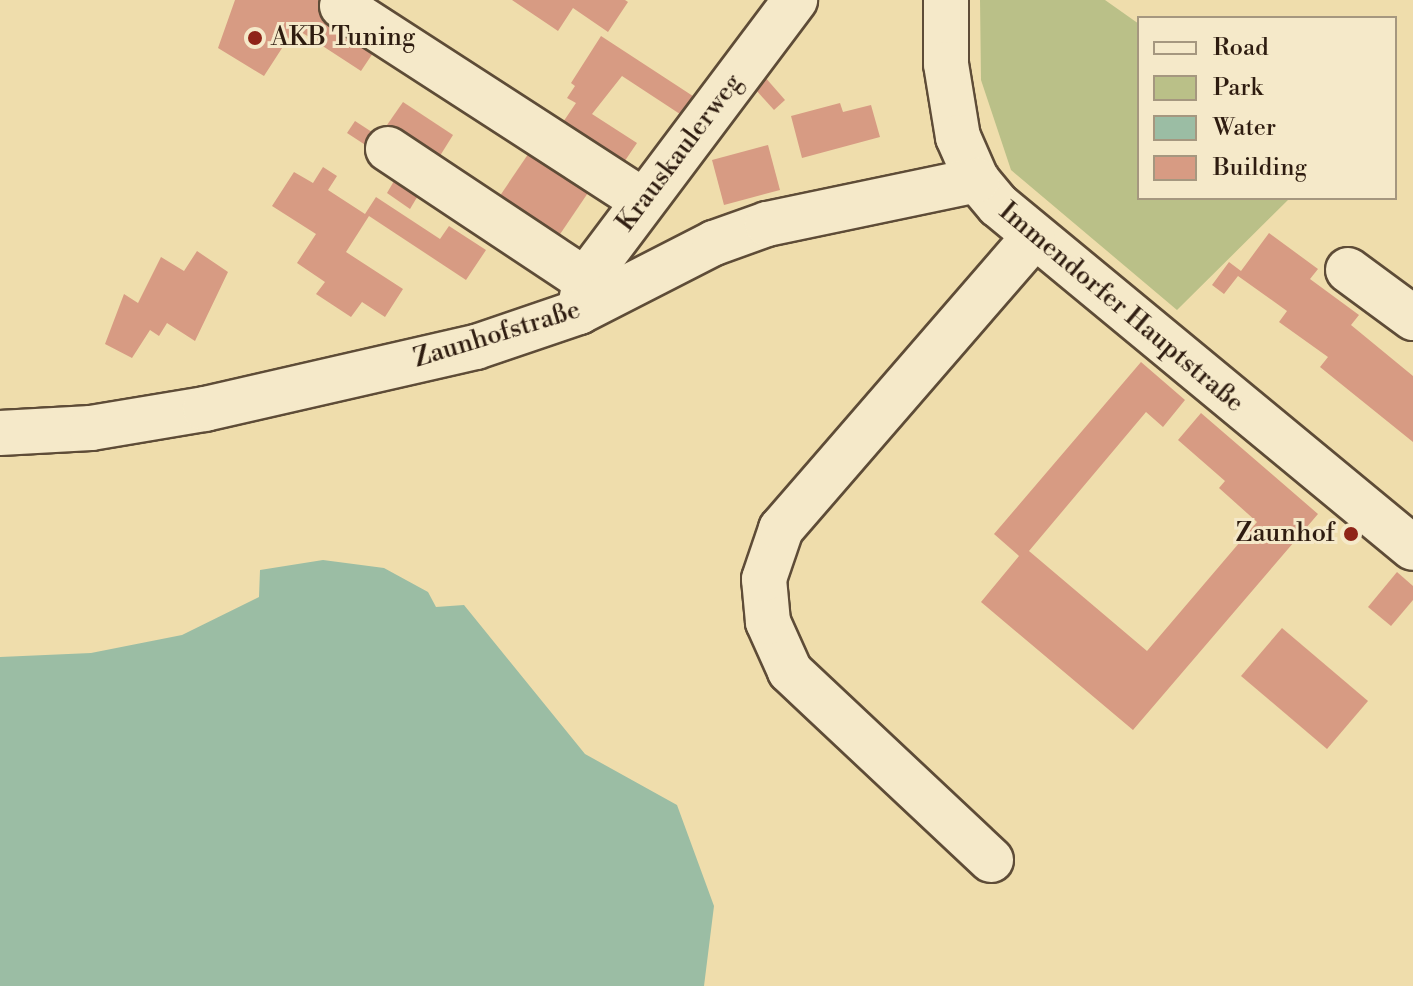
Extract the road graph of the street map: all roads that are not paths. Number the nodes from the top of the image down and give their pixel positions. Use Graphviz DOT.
graph roads {
  1 [pos="795,0"];
  2 [pos="946,0"];
  3 [pos="342,6"];
  4 [pos="388,149"];
  5 [pos="977,180"];
  6 [pos="644,201"];
  7 [pos="1033,238"];
  8 [pos="1348,270"];
  9 [pos="582,296"];
  10 [pos="1413,318"];
  11 [pos="0,433"];
  12 [pos="1413,548"];
  13 [pos="991,860"];
  1 -- 6 [label="street, Krauskaulerweg"];
  2 -- 5 [label="street, Immendorfer Hauptstraße"];
  3 -- 6 [label="street"];
  4 -- 9 [label="street"];
  5 -- 7 [label="street, Immendorfer Hauptstraße"];
  5 -- 9 [label="street, Zaunhofstraße"];
  6 -- 9 [label="street, Krauskaulerweg"];
  7 -- 12 [label="street, Immendorfer Hauptstraße"];
  7 -- 13 [label="street"];
  8 -- 10 [label="street"];
  9 -- 11 [label="street, Zaunhofstraße"];
}
